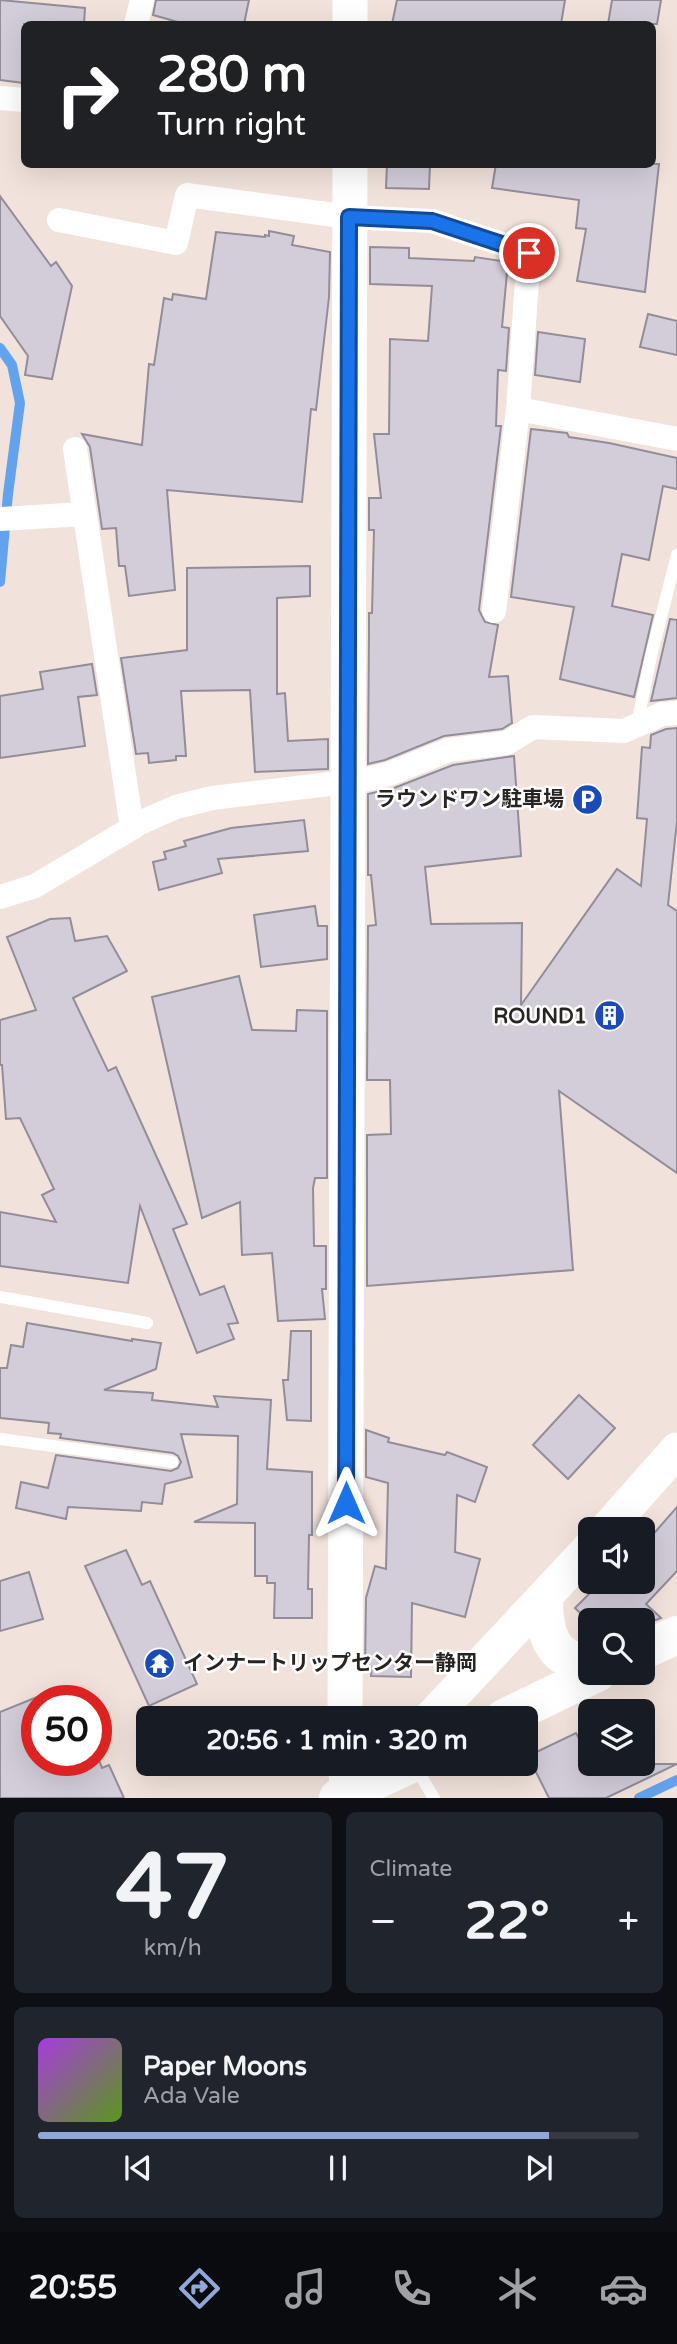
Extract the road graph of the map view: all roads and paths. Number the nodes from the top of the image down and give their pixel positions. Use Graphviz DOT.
graph roads {
  1 [pos="142,0"];
  2 [pos="350,0"];
  3 [pos="137,21"];
  4 [pos="350,21"];
  5 [pos="0,98"];
  6 [pos="21,100"];
  7 [pos="349,168"];
  8 [pos="349,217"];
  9 [pos="58,220"];
  10 [pos="518,409"];
  11 [pos="677,439"];
  12 [pos="75,449"];
  13 [pos="85,514"];
  14 [pos="9,519"];
  15 [pos="677,555"];
  16 [pos="494,611"];
  17 [pos="677,713"];
  18 [pos="636,726"];
  19 [pos="348,782"];
  20 [pos="132,828"];
  21 [pos="0,897"];
  22 [pos="0,1297"];
  23 [pos="146,1323"];
  24 [pos="0,1440"];
  25 [pos="677,1450"];
  26 [pos="173,1462"];
  27 [pos="618,1517"];
  28 [pos="578,1562"];
  29 [pos="544,1600"];
  30 [pos="677,1635"];
  31 [pos="655,1645"];
  32 [pos="578,1661"];
  33 [pos="578,1682"];
  34 [pos="345,1706"];
  35 [pos="442,1706"];
  36 [pos="529,1706"];
  37 [pos="363,1776"];
  38 [pos="379,1776"];
  39 [pos="419,1776"];
  40 [pos="344,1789"];
  41 [pos="433,1798"];
  1 -- 3 [label="street"];
  2 -- 4 [label="main road"];
  5 -- 6 [label="street"];
  7 -- 8 [label="main road"];
  8 -- 9 [label="street"];
  8 -- 10 [label="street"];
  8 -- 19 [label="main road"];
  10 -- 11 [label="street"];
  10 -- 16 [label="street"];
  12 -- 13 [label="street"];
  13 -- 14 [label="street"];
  13 -- 20 [label="street"];
  15 -- 18 [label="lane"];
  17 -- 18 [label="street"];
  18 -- 19 [label="street"];
  19 -- 20 [label="street"];
  19 -- 34 [label="main road"];
  20 -- 21 [label="street"];
  22 -- 23 [label="lane"];
  24 -- 26 [label="lane"];
  25 -- 27 [label="main road"];
  28 -- 29 [label="main road"];
  29 -- 32 [label="highway"];
  29 -- 35 [label="main road"];
  30 -- 31 [label="highway"];
  33 -- 36 [label="highway"];
  37 -- 40 [label="main road"];
  38 -- 40 [label="highway"];
  39 -- 41 [label="lane"];
}
